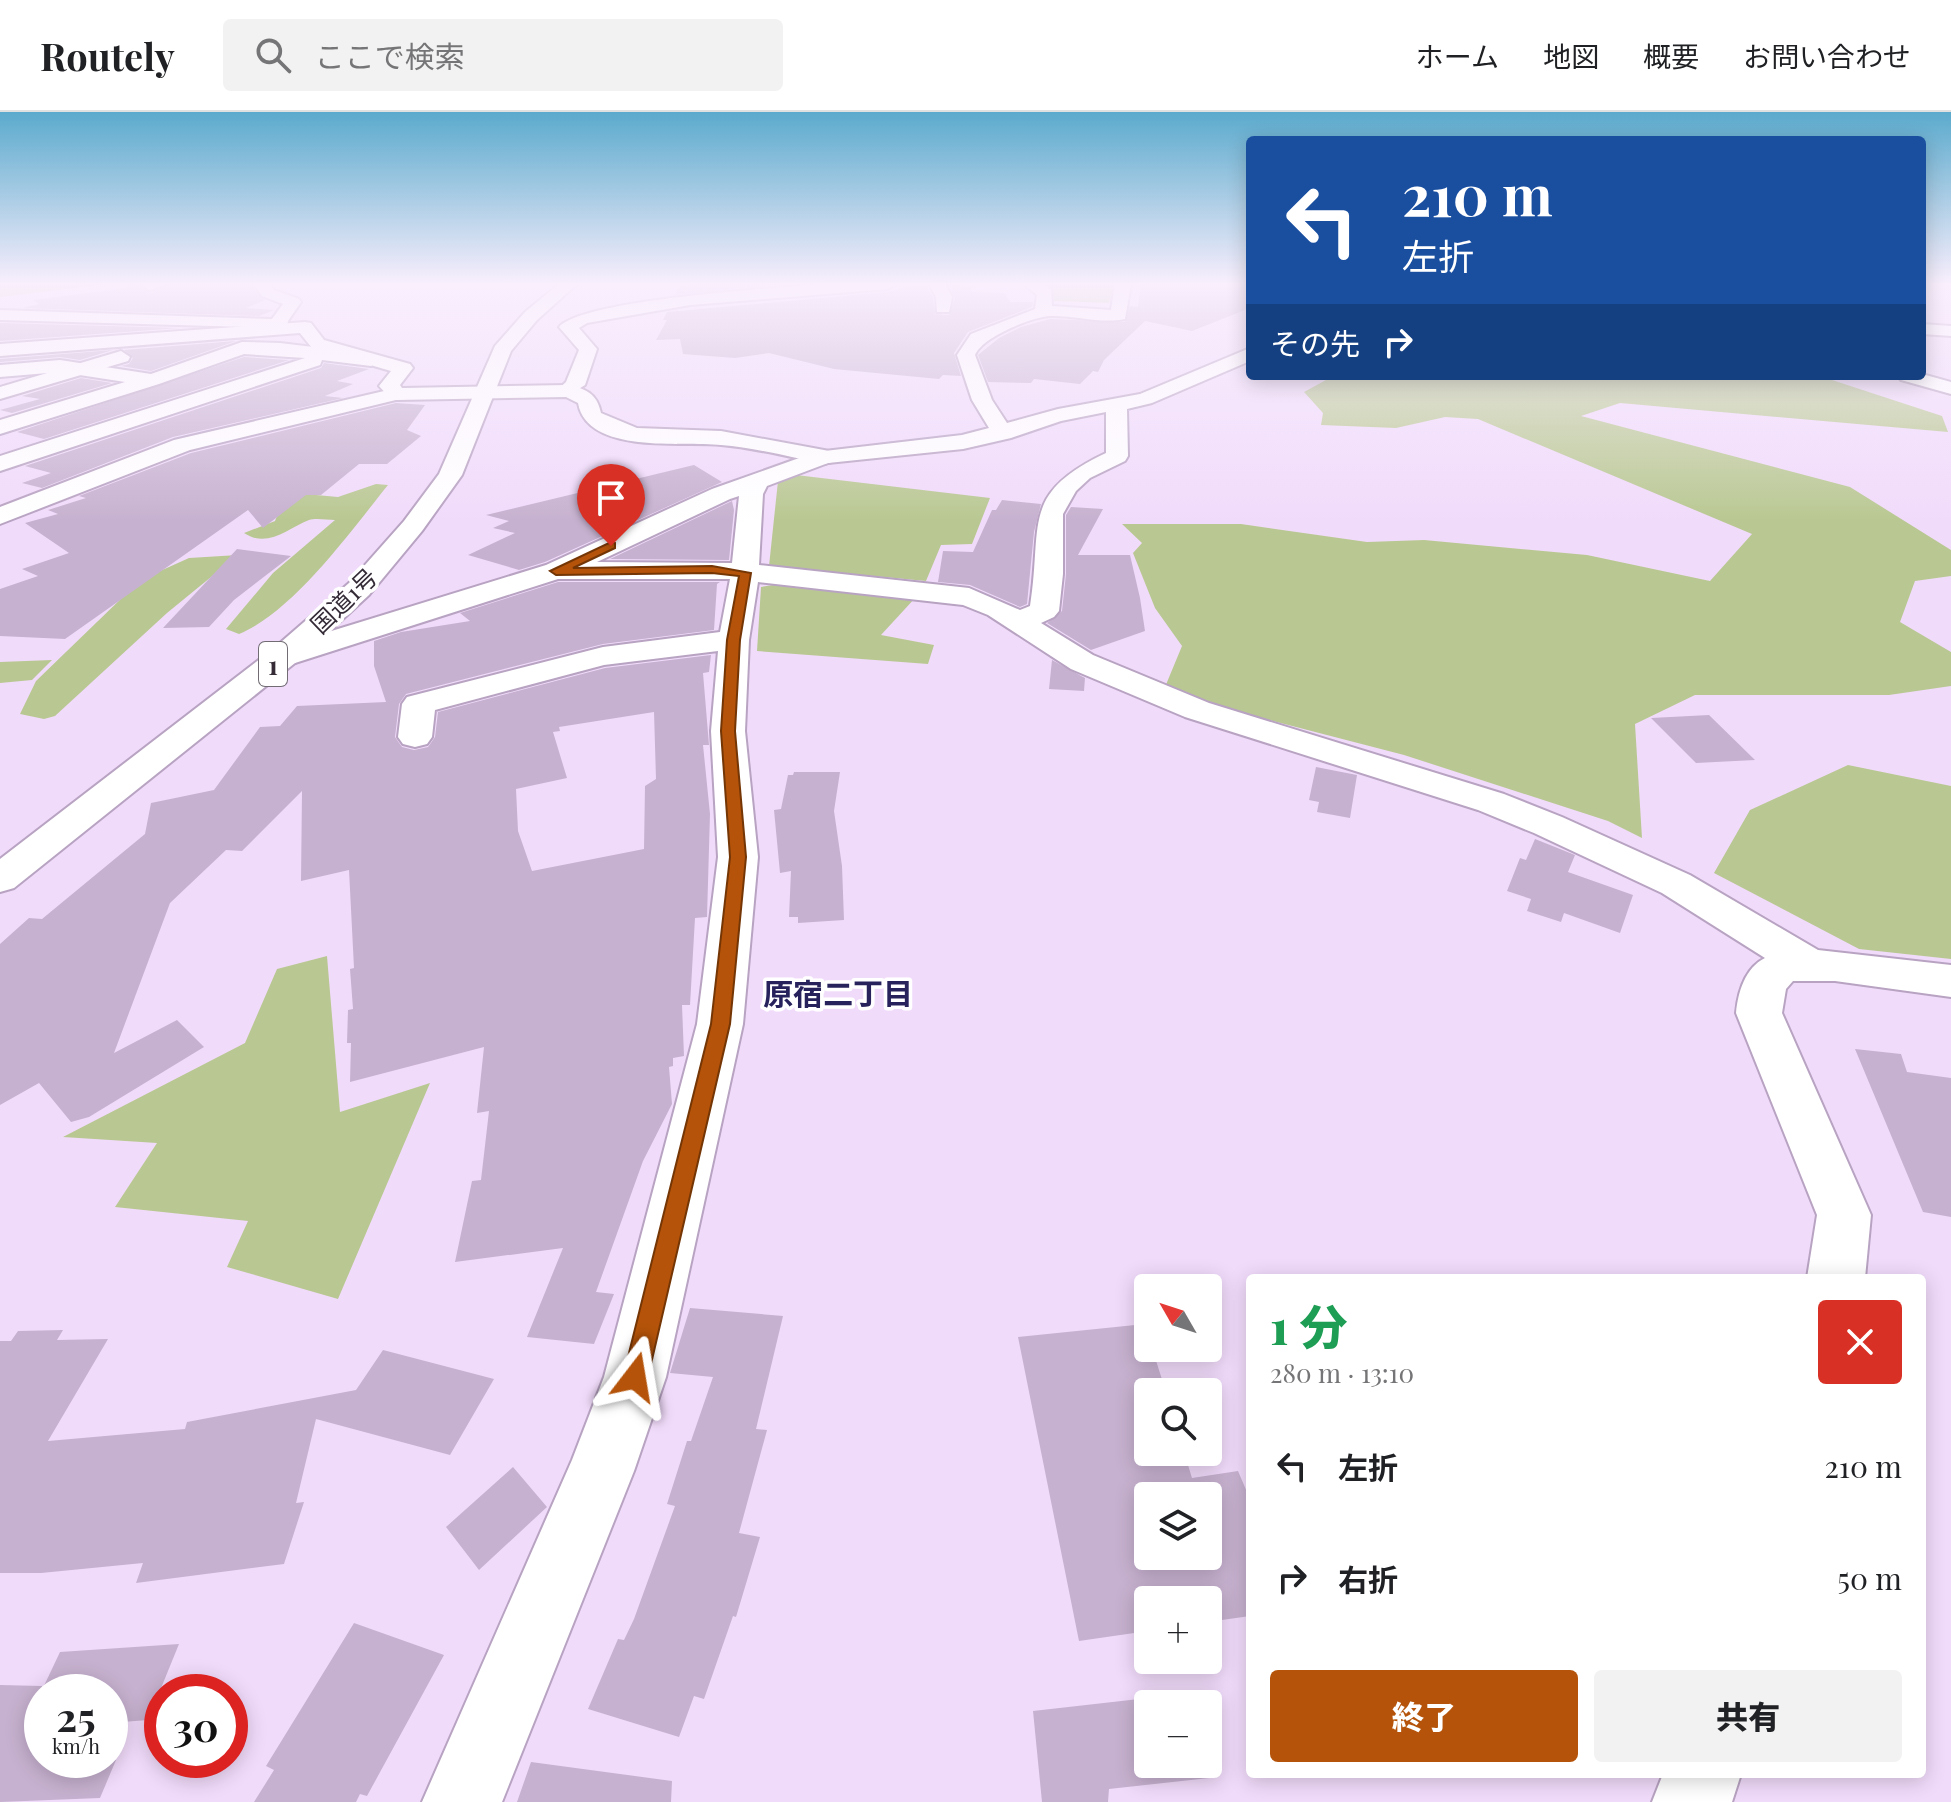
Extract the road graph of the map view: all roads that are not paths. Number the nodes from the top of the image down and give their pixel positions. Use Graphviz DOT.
graph roads {
  1 [pos="104,363"];
  2 [pos="200,363"];
  3 [pos="309,363"];
  4 [pos="382,363"];
  5 [pos="492,363"];
  6 [pos="583,363"];
  7 [pos="969,363"];
  8 [pos="1230,363"];
  9 [pos="81,370"];
  10 [pos="0,371"];
  11 [pos="152,380"];
  12 [pos="1922,380"];
  13 [pos="471,388"];
  14 [pos="1951,388"];
  15 [pos="566,391"];
  16 [pos="0,393"];
  17 [pos="397,394"];
  18 [pos="203,397"];
  19 [pos="86,400"];
  20 [pos="1116,404"];
  21 [pos="151,414"];
  22 [pos="301,416"];
  23 [pos="448,421"];
  24 [pos="0,427"];
  25 [pos="1003,433"];
  26 [pos="824,457"];
  27 [pos="0,464"];
  28 [pos="422,474"];
  29 [pos="757,481"];
  30 [pos="0,516"];
  31 [pos="556,571"];
  32 [pos="745,573"];
  33 [pos="1019,621"];
  34 [pos="734,640"];
  35 [pos="284,656"];
  36 [pos="415,737"];
  37 [pos="7,860"];
  38 [pos="1806,963"];
  39 [pos="1951,981"];
  40 [pos="1837,1274"];
  41 [pos="1701,1778"];
  42 [pos="462,1802"];
  43 [pos="1692,1802"];
  1 -- 9 [label="main road"];
  2 -- 11 [label="main road"];
  3 -- 18 [label="main road"];
  4 -- 17 [label="main road"];
  5 -- 13 [label="main road, 国道1号 / 1"];
  6 -- 15 [label="main road"];
  7 -- 25 [label="main road"];
  8 -- 20 [label="main road"];
  9 -- 10 [label="main road"];
  9 -- 11 [label="main road"];
  9 -- 16 [label="main road"];
  11 -- 19 [label="main road"];
  12 -- 14 [label="main road"];
  13 -- 15 [label="main road"];
  13 -- 17 [label="main road"];
  13 -- 23 [label="main road, 国道1号 / 1"];
  13 -- 35 [label="main road, 国道1号 / 1"];
  15 -- 26 [label="main road"];
  17 -- 22 [label="main road"];
  18 -- 21 [label="main road"];
  18 -- 22 [label="main road"];
  19 -- 21 [label="main road"];
  19 -- 24 [label="main road"];
  20 -- 25 [label="main road"];
  20 -- 33 [label="main road"];
  21 -- 27 [label="main road"];
  22 -- 30 [label="main road"];
  25 -- 26 [label="main road"];
  26 -- 29 [label="main road"];
  28 -- 37 [label="main road, 国道1号 / 1"];
  29 -- 31 [label="main road"];
  29 -- 32 [label="main road"];
  31 -- 32 [label="main road"];
  31 -- 35 [label="main road"];
  32 -- 33 [label="main road"];
  32 -- 34 [label="main road"];
  33 -- 38 [label="main road"];
  34 -- 36 [label="main road"];
  34 -- 42 [label="main road"];
  35 -- 37 [label="main road, 国道1号 / 1"];
  38 -- 39 [label="main road"];
  38 -- 40 [label="main road"];
  41 -- 43 [label="main road"];
}
